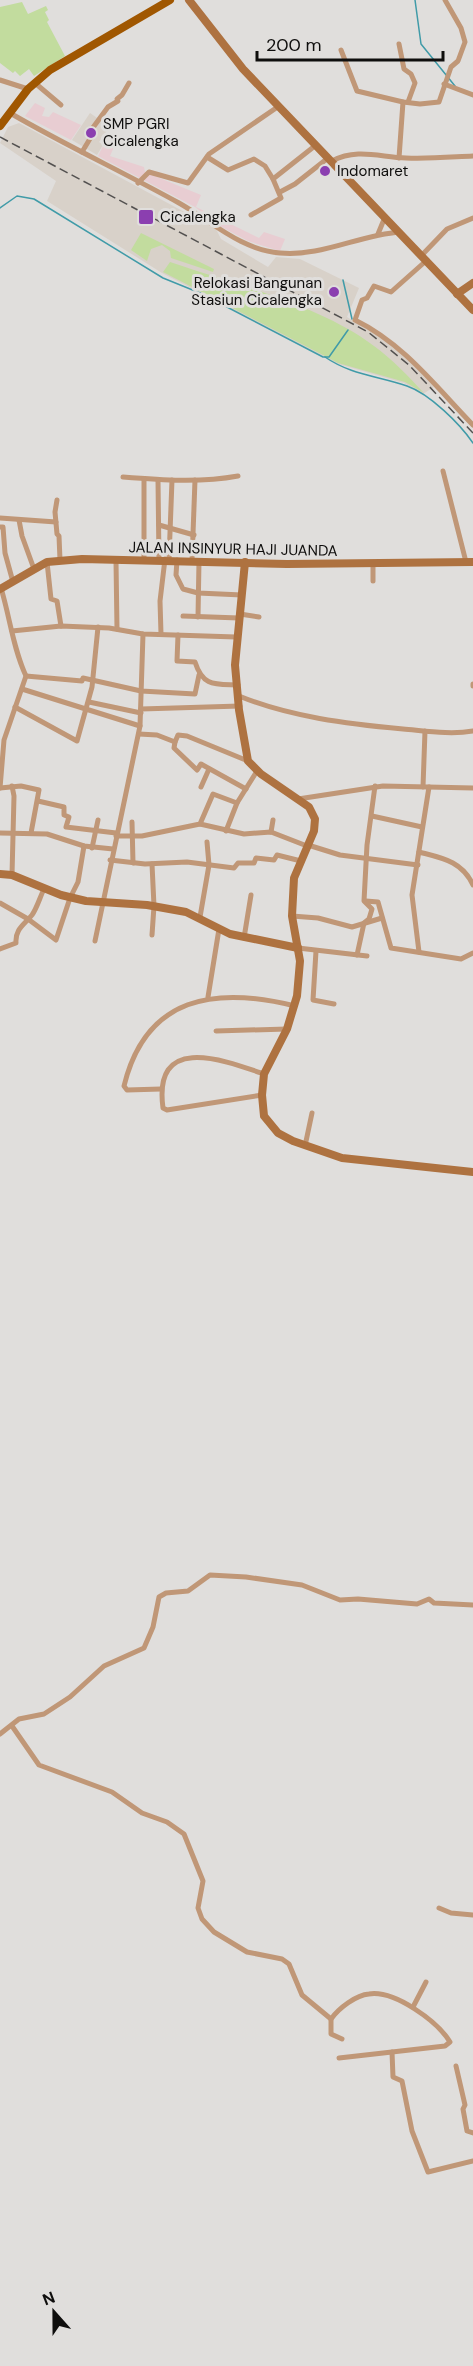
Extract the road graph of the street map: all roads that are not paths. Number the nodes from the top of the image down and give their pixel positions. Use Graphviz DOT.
graph roads {
  1 [pos="170,0"];
  2 [pos="190,0"];
  3 [pos="444,0"];
  4 [pos="399,44"];
  5 [pos="340,50"];
  6 [pos="0,80"];
  7 [pos="129,83"];
  8 [pos="445,84"];
  9 [pos="32,86"];
  10 [pos="473,94"];
  11 [pos="406,102"];
  12 [pos="61,105"];
  13 [pos="279,106"];
  14 [pos="5,116"];
  15 [pos="0,126"];
  16 [pos="316,145"];
  17 [pos="82,152"];
  18 [pos="473,156"];
  19 [pos="207,157"];
  20 [pos="399,158"];
  21 [pos="330,160"];
  22 [pos="273,179"];
  23 [pos="138,183"];
  24 [pos="280,192"];
  25 [pos="251,215"];
  26 [pos="385,217"];
  27 [pos="473,218"];
  28 [pos="400,232"];
  29 [pos="378,234"];
  30 [pos="424,258"];
  31 [pos="473,283"];
  32 [pos="457,294"];
  33 [pos="473,310"];
  34 [pos="473,425"];
  35 [pos="443,471"];
  36 [pos="238,476"];
  37 [pos="123,477"];
  38 [pos="144,479"];
  39 [pos="158,480"];
  40 [pos="172,480"];
  41 [pos="195,480"];
  42 [pos="57,501"];
  43 [pos="0,518"];
  44 [pos="19,520"];
  45 [pos="56,522"];
  46 [pos="159,525"];
  47 [pos="0,527"];
  48 [pos="172,529"];
  49 [pos="194,536"];
  50 [pos="60,560"];
  51 [pos="144,560"];
  52 [pos="167,560"];
  53 [pos="116,561"];
  54 [pos="195,561"];
  55 [pos="47,562"];
  56 [pos="245,562"];
  57 [pos="470,562"];
  58 [pos="373,564"];
  59 [pos="34,569"];
  60 [pos="373,581"];
  61 [pos="13,582"];
  62 [pos="0,588"];
  63 [pos="198,593"];
  64 [pos="242,595"];
  65 [pos="183,616"];
  66 [pos="240,616"];
  67 [pos="198,617"];
  68 [pos="259,617"];
  69 [pos="61,626"];
  70 [pos="98,627"];
  71 [pos="117,629"];
  72 [pos="12,631"];
  73 [pos="143,634"];
  74 [pos="161,634"];
  75 [pos="178,635"];
  76 [pos="236,637"];
  77 [pos="199,675"];
  78 [pos="26,676"];
  79 [pos="93,680"];
  80 [pos="238,685"];
  81 [pos="22,689"];
  82 [pos="141,691"];
  83 [pos="239,696"];
  84 [pos="88,702"];
  85 [pos="240,706"];
  86 [pos="15,707"];
  87 [pos="86,710"];
  88 [pos="141,711"];
  89 [pos="140,726"];
  90 [pos="424,731"];
  91 [pos="473,731"];
  92 [pos="139,734"];
  93 [pos="175,742"];
  94 [pos="248,761"];
  95 [pos="209,769"];
  96 [pos="256,771"];
  97 [pos="12,786"];
  98 [pos="375,786"];
  99 [pos="201,787"];
  100 [pos="426,787"];
  101 [pos="0,788"];
  102 [pos="246,789"];
  103 [pos="473,789"];
  104 [pos="298,799"];
  105 [pos="38,801"];
  106 [pos="237,803"];
  107 [pos="372,816"];
  108 [pos="98,820"];
  109 [pos="273,820"];
  110 [pos="132,822"];
  111 [pos="200,824"];
  112 [pos="422,827"];
  113 [pos="95,830"];
  114 [pos="226,831"];
  115 [pos="271,832"];
  116 [pos="0,833"];
  117 [pos="13,833"];
  118 [pos="32,833"];
  119 [pos="116,835"];
  120 [pos="132,837"];
  121 [pos="207,842"];
  122 [pos="84,846"];
  123 [pos="307,846"];
  124 [pos="92,848"];
  125 [pos="113,849"];
  126 [pos="418,852"];
  127 [pos="366,858"];
  128 [pos="110,860"];
  129 [pos="301,861"];
  130 [pos="133,862"];
  131 [pos="152,864"];
  132 [pos="209,865"];
  133 [pos="418,865"];
  134 [pos="0,874"];
  135 [pos="12,874"];
  136 [pos="473,885"];
  137 [pos="44,889"];
  138 [pos="251,896"];
  139 [pos="70,898"];
  140 [pos="103,901"];
  141 [pos="364,901"];
  142 [pos="0,903"];
  143 [pos="154,906"];
  144 [pos="292,916"];
  145 [pos="200,917"];
  146 [pos="382,918"];
  147 [pos="28,919"];
  148 [pos="363,923"];
  149 [pos="219,929"];
  150 [pos="152,935"];
  151 [pos="244,938"];
  152 [pos="94,941"];
  153 [pos="298,948"];
  154 [pos="0,949"];
  155 [pos="316,951"];
  156 [pos="418,952"];
  157 [pos="473,953"];
  158 [pos="357,955"];
  159 [pos="367,956"];
  160 [pos="208,997"];
  161 [pos="334,1004"];
  162 [pos="295,1006"];
  163 [pos="287,1029"];
  164 [pos="216,1031"];
  165 [pos="264,1074"];
  166 [pos="161,1089"];
  167 [pos="262,1095"];
  168 [pos="312,1113"];
  169 [pos="305,1146"];
  170 [pos="473,1172"];
  171 [pos="473,1605"];
  172 [pos="12,1726"];
  173 [pos="0,1734"];
  174 [pos="439,1908"];
  175 [pos="473,1915"];
  176 [pos="426,1982"];
  177 [pos="413,2007"];
  178 [pos="331,2019"];
  179 [pos="342,2039"];
  180 [pos="392,2052"];
  181 [pos="339,2058"];
  182 [pos="456,2066"];
  183 [pos="473,2133"];
  184 [pos="473,2161"];
  1 -- 9 [label="main road"];
  2 -- 13 [label="street"];
  3 -- 8 [label="street"];
  4 -- 11 [label="street"];
  5 -- 11 [label="street"];
  6 -- 9 [label="street"];
  7 -- 17 [label="street"];
  8 -- 10 [label="street"];
  8 -- 11 [label="street"];
  9 -- 12 [label="street"];
  9 -- 14 [label="main road"];
  11 -- 20 [label="street"];
  13 -- 16 [label="street"];
  13 -- 19 [label="street"];
  14 -- 15 [label="main road"];
  14 -- 17 [label="street"];
  16 -- 21 [label="street"];
  16 -- 22 [label="street"];
  17 -- 23 [label="street"];
  18 -- 20 [label="street"];
  19 -- 22 [label="street"];
  19 -- 23 [label="street"];
  20 -- 21 [label="street"];
  21 -- 24 [label="street"];
  21 -- 26 [label="street"];
  22 -- 24 [label="street"];
  23 -- 29 [label="street"];
  24 -- 25 [label="street"];
  26 -- 28 [label="street"];
  26 -- 29 [label="street"];
  27 -- 30 [label="street"];
  28 -- 29 [label="street"];
  28 -- 30 [label="street"];
  30 -- 32 [label="street"];
  30 -- 34 [label="street"];
  31 -- 32 [label="street"];
  32 -- 33 [label="street"];
  35 -- 57 [label="street"];
  36 -- 41 [label="street"];
  37 -- 38 [label="street"];
  38 -- 39 [label="street"];
  38 -- 51 [label="street"];
  39 -- 40 [label="street"];
  39 -- 46 [label="street"];
  40 -- 41 [label="street"];
  40 -- 48 [label="street"];
  41 -- 49 [label="street"];
  42 -- 45 [label="street"];
  43 -- 44 [label="street"];
  44 -- 45 [label="street"];
  44 -- 59 [label="street"];
  45 -- 50 [label="street"];
  46 -- 48 [label="street"];
  46 -- 52 [label="street"];
  47 -- 61 [label="street"];
  48 -- 49 [label="street"];
  48 -- 52 [label="street"];
  49 -- 54 [label="street"];
  50 -- 53 [label="street, JALAN INSINYUR HAJI JUANDA"];
  50 -- 55 [label="street, JALAN INSINYUR HAJI JUANDA"];
  51 -- 52 [label="street, JALAN INSINYUR HAJI JUANDA"];
  51 -- 53 [label="street, JALAN INSINYUR HAJI JUANDA"];
  52 -- 54 [label="street, JALAN INSINYUR HAJI JUANDA"];
  52 -- 63 [label="street"];
  52 -- 74 [label="street"];
  53 -- 71 [label="street"];
  54 -- 56 [label="street, JALAN INSINYUR HAJI JUANDA"];
  54 -- 63 [label="street"];
  55 -- 59 [label="street, JALAN INSINYUR HAJI JUANDA"];
  55 -- 69 [label="street"];
  56 -- 58 [label="street, JALAN INSINYUR HAJI JUANDA"];
  56 -- 64 [label="street"];
  57 -- 58 [label="street, JALAN INSINYUR HAJI JUANDA"];
  58 -- 60 [label="street"];
  59 -- 61 [label="street, JALAN INSINYUR HAJI JUANDA"];
  61 -- 62 [label="street, JALAN INSINYUR HAJI JUANDA"];
  62 -- 72 [label="street"];
  63 -- 64 [label="street"];
  63 -- 67 [label="street"];
  64 -- 66 [label="street"];
  65 -- 67 [label="street"];
  66 -- 67 [label="street"];
  66 -- 68 [label="street"];
  66 -- 76 [label="street"];
  69 -- 70 [label="street"];
  69 -- 72 [label="street"];
  70 -- 71 [label="street"];
  70 -- 79 [label="street"];
  71 -- 73 [label="street"];
  72 -- 78 [label="street"];
  73 -- 74 [label="street"];
  73 -- 82 [label="street"];
  74 -- 75 [label="street"];
  75 -- 76 [label="street"];
  75 -- 77 [label="street"];
  76 -- 80 [label="street"];
  77 -- 80 [label="street"];
  77 -- 82 [label="street"];
  78 -- 79 [label="street"];
  78 -- 81 [label="street"];
  79 -- 82 [label="street"];
  79 -- 84 [label="street"];
  80 -- 83 [label="street"];
  81 -- 86 [label="street"];
  81 -- 87 [label="street"];
  82 -- 88 [label="street"];
  83 -- 85 [label="street"];
  83 -- 90 [label="street"];
  84 -- 87 [label="street"];
  84 -- 88 [label="street"];
  85 -- 88 [label="street"];
  85 -- 94 [label="street"];
  86 -- 87 [label="street"];
  86 -- 101 [label="street"];
  87 -- 89 [label="street"];
  88 -- 89 [label="street"];
  89 -- 92 [label="street"];
  90 -- 91 [label="street"];
  90 -- 100 [label="street"];
  92 -- 93 [label="street"];
  92 -- 119 [label="street"];
  93 -- 94 [label="street"];
  93 -- 95 [label="street"];
  94 -- 96 [label="street"];
  95 -- 99 [label="street"];
  95 -- 102 [label="street"];
  96 -- 102 [label="street"];
  96 -- 104 [label="street"];
  97 -- 101 [label="street"];
  97 -- 105 [label="street"];
  97 -- 117 [label="street"];
  98 -- 100 [label="street"];
  98 -- 104 [label="street"];
  98 -- 107 [label="street"];
  100 -- 103 [label="street"];
  100 -- 112 [label="street"];
  102 -- 106 [label="street"];
  104 -- 123 [label="street"];
  105 -- 113 [label="street"];
  105 -- 118 [label="street"];
  106 -- 111 [label="street"];
  106 -- 114 [label="street"];
  107 -- 112 [label="street"];
  107 -- 127 [label="street"];
  108 -- 113 [label="street"];
  109 -- 115 [label="street"];
  110 -- 120 [label="street"];
  111 -- 114 [label="street"];
  111 -- 120 [label="street"];
  112 -- 126 [label="street"];
  113 -- 119 [label="street"];
  113 -- 124 [label="street"];
  114 -- 115 [label="street"];
  115 -- 123 [label="street"];
  116 -- 117 [label="street"];
  117 -- 118 [label="street"];
  117 -- 135 [label="street"];
  118 -- 122 [label="street"];
  119 -- 120 [label="street"];
  119 -- 125 [label="street"];
  120 -- 130 [label="street"];
  121 -- 132 [label="street"];
  122 -- 124 [label="street"];
  122 -- 139 [label="street"];
  123 -- 127 [label="street"];
  123 -- 129 [label="street"];
  124 -- 125 [label="street"];
  125 -- 128 [label="street"];
  126 -- 133 [label="street"];
  126 -- 136 [label="street"];
  127 -- 133 [label="street"];
  127 -- 141 [label="street"];
  128 -- 130 [label="street"];
  128 -- 140 [label="street"];
  129 -- 132 [label="street"];
  129 -- 144 [label="street"];
  130 -- 131 [label="street"];
  131 -- 132 [label="street"];
  131 -- 143 [label="street"];
  132 -- 145 [label="street"];
  133 -- 156 [label="street"];
  134 -- 135 [label="street"];
  135 -- 137 [label="street"];
  137 -- 139 [label="street"];
  137 -- 147 [label="street"];
  138 -- 151 [label="street"];
  139 -- 140 [label="street"];
  139 -- 147 [label="street"];
  140 -- 143 [label="street"];
  140 -- 152 [label="street"];
  141 -- 146 [label="street"];
  141 -- 148 [label="street"];
  142 -- 147 [label="street"];
  143 -- 145 [label="street"];
  143 -- 150 [label="street"];
  144 -- 148 [label="street"];
  144 -- 153 [label="street"];
  145 -- 149 [label="street"];
  146 -- 148 [label="street"];
  146 -- 156 [label="street"];
  147 -- 154 [label="street"];
  148 -- 158 [label="street"];
  149 -- 151 [label="street"];
  149 -- 160 [label="street"];
  151 -- 153 [label="street"];
  153 -- 155 [label="street"];
  153 -- 162 [label="street"];
  155 -- 158 [label="street"];
  155 -- 161 [label="street"];
  156 -- 157 [label="street"];
  158 -- 159 [label="street"];
  160 -- 162 [label="street"];
  160 -- 166 [label="street"];
  162 -- 163 [label="street"];
  163 -- 164 [label="street"];
  163 -- 165 [label="street"];
  165 -- 166 [label="street"];
  165 -- 167 [label="street"];
  166 -- 167 [label="street"];
  167 -- 169 [label="street"];
  168 -- 169 [label="street"];
  169 -- 170 [label="street"];
  171 -- 172 [label="street"];
  172 -- 173 [label="street"];
  172 -- 178 [label="street"];
  174 -- 175 [label="street"];
  176 -- 177 [label="street"];
  177 -- 178 [label="street"];
  177 -- 180 [label="street"];
  178 -- 179 [label="street"];
  180 -- 181 [label="street"];
  180 -- 184 [label="street"];
  182 -- 183 [label="street"];
}
